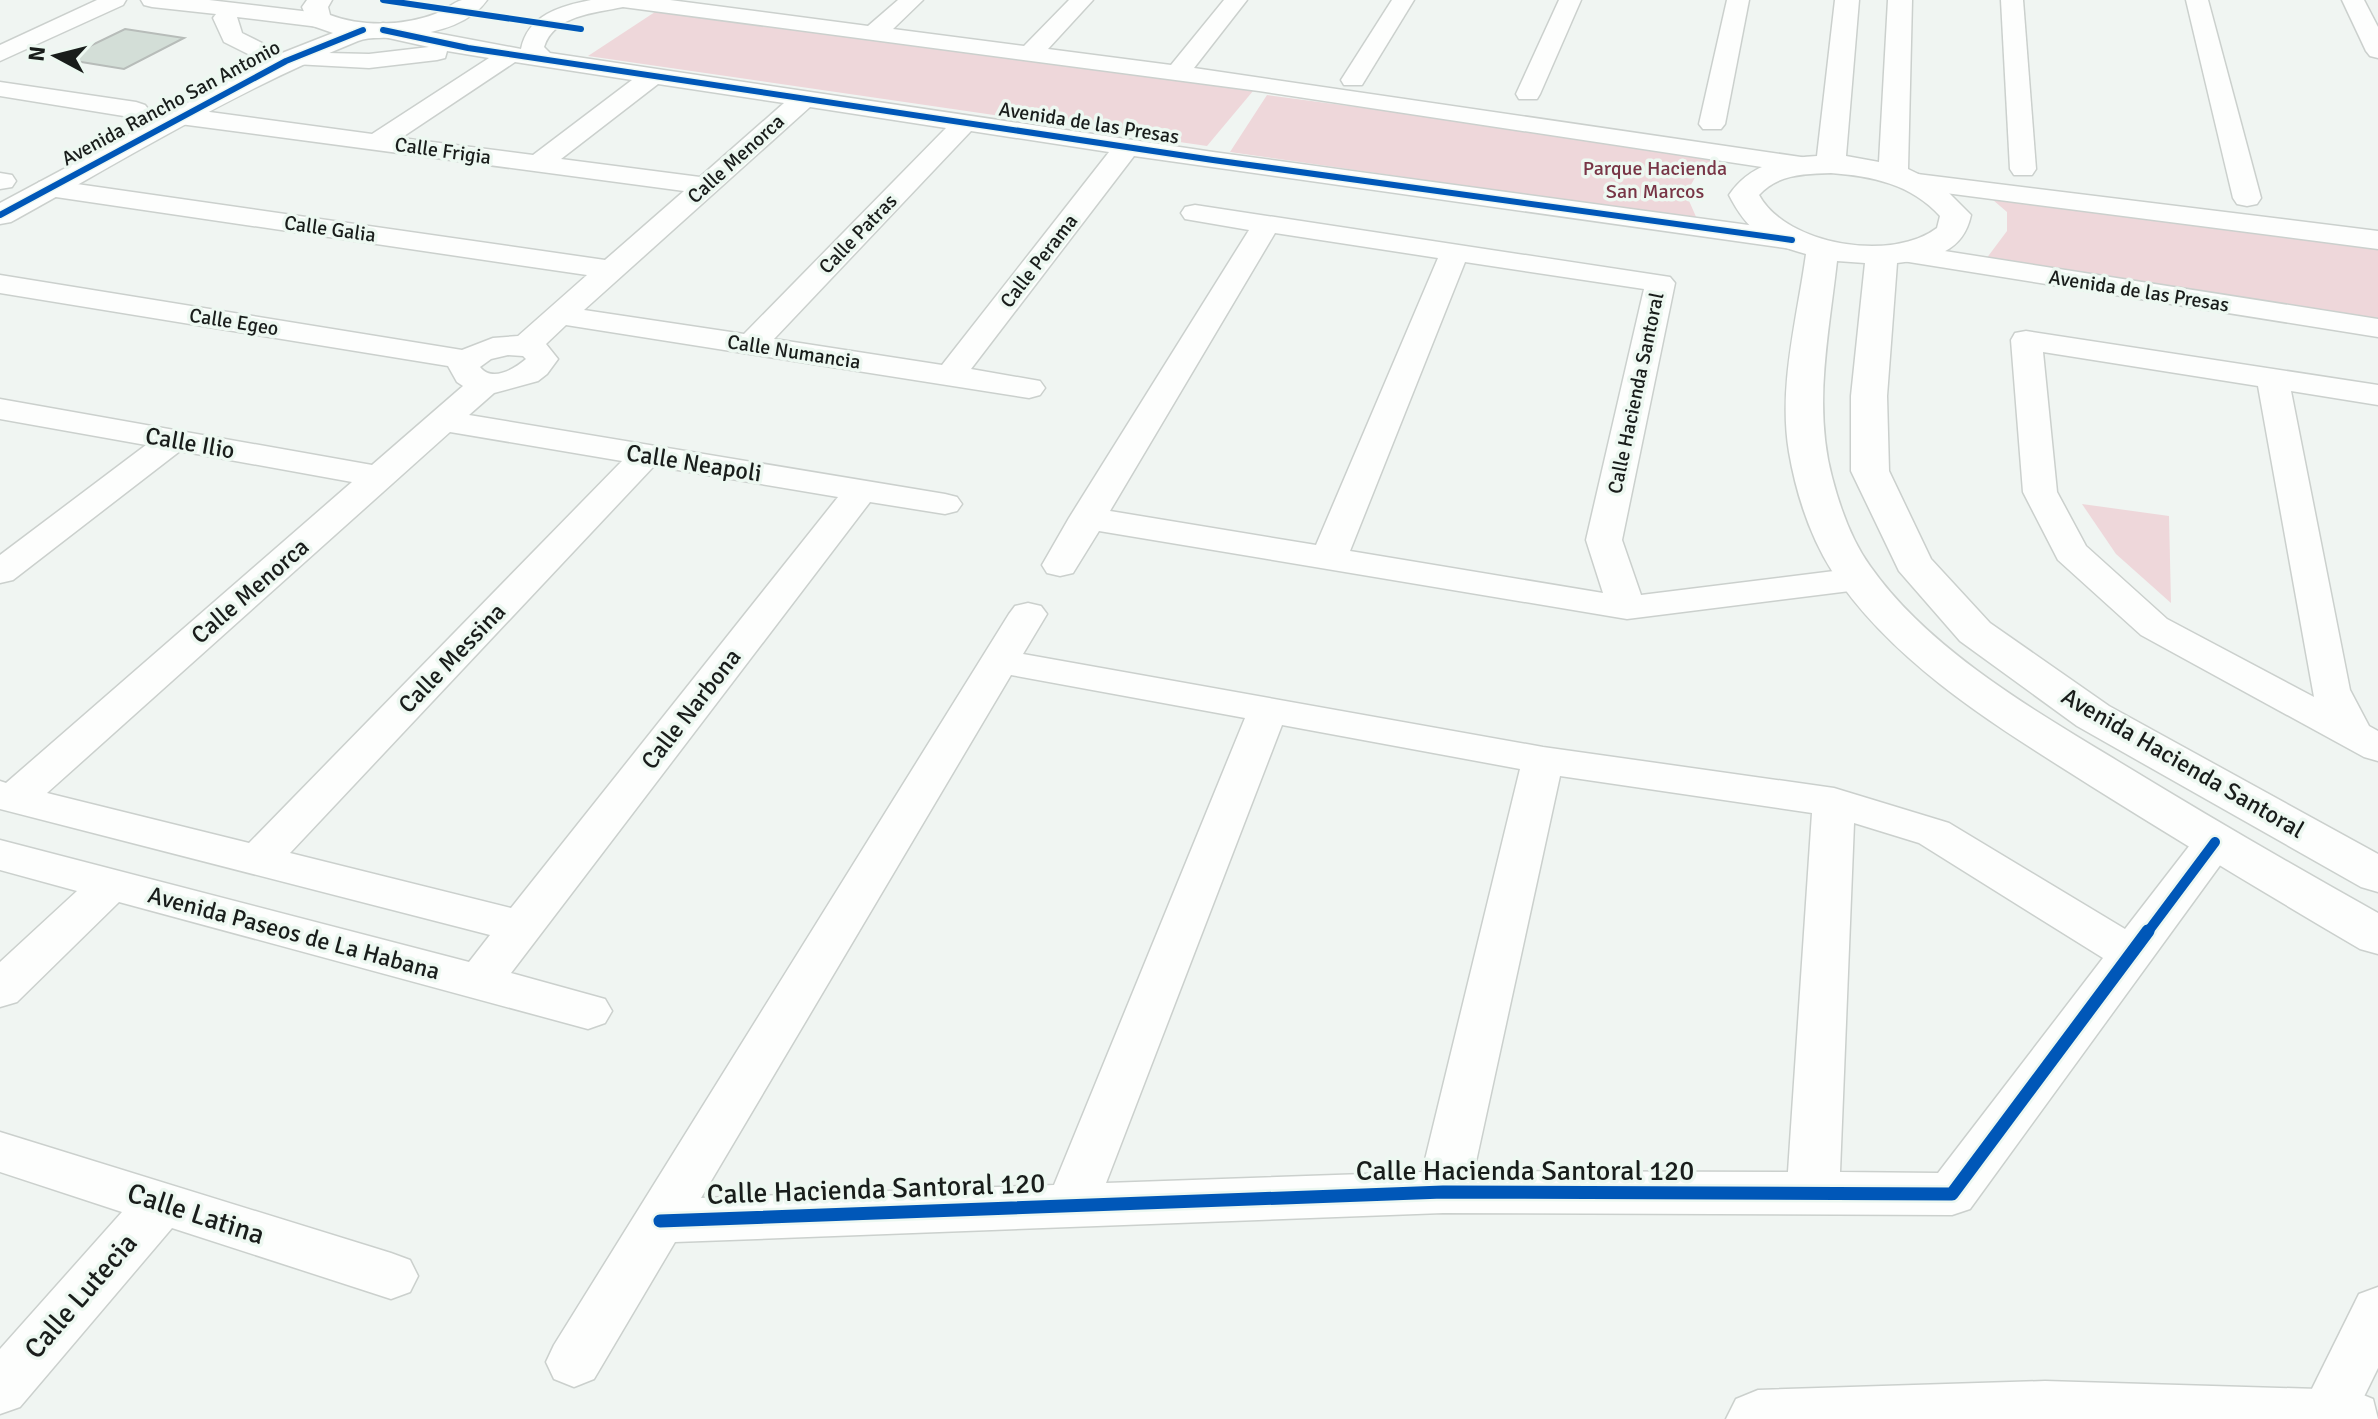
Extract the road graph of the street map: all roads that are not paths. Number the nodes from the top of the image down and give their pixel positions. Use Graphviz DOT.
graph roads {
  1 [pos="115,0"];
  2 [pos="475,0"];
  3 [pos="620,0"];
  4 [pos="750,0"];
  5 [pos="912,0"];
  6 [pos="1082,0"];
  7 [pos="1236,0"];
  8 [pos="1403,0"];
  9 [pos="1570,0"];
  10 [pos="1738,0"];
  11 [pos="1847,0"];
  12 [pos="1900,0"];
  13 [pos="2012,0"];
  14 [pos="2197,0"];
  15 [pos="2353,0"];
  16 [pos="169,1"];
  17 [pos="229,11"];
  18 [pos="322,14"];
  19 [pos="730,15"];
  20 [pos="373,30"];
  21 [pos="874,33"];
  22 [pos="1843,44"];
  23 [pos="461,47"];
  24 [pos="256,49"];
  25 [pos="1897,49"];
  26 [pos="2378,51"];
  27 [pos="0,54"];
  28 [pos="1030,54"];
  29 [pos="510,55"];
  30 [pos="294,57"];
  31 [pos="542,59"];
  32 [pos="224,63"];
  33 [pos="1177,73"];
  34 [pos="653,76"];
  35 [pos="1353,80"];
  36 [pos="0,89"];
  37 [pos="1528,94"];
  38 [pos="804,99"];
  39 [pos="177,103"];
  40 [pos="136,110"];
  41 [pos="965,123"];
  42 [pos="1712,124"];
  43 [pos="95,131"];
  44 [pos="377,142"];
  45 [pos="1127,147"];
  46 [pos="538,164"];
  47 [pos="1816,165"];
  48 [pos="28,167"];
  49 [pos="2023,169"];
  50 [pos="1905,178"];
  51 [pos="1,182"];
  52 [pos="706,186"];
  53 [pos="49,188"];
  54 [pos="2247,198"];
  55 [pos="1195,213"];
  56 [pos="0,215"];
  57 [pos="1267,223"];
  58 [pos="2378,240"];
  59 [pos="1807,244"];
  60 [pos="1455,252"];
  61 [pos="1891,254"];
  62 [pos="611,270"];
  63 [pos="0,284"];
  64 [pos="559,315"];
  65 [pos="2378,328"];
  66 [pos="751,345"];
  67 [pos="477,372"];
  68 [pos="950,376"];
  69 [pos="2273,379"];
  70 [pos="1029,388"];
  71 [pos="2378,395"];
  72 [pos="0,409"];
  73 [pos="443,421"];
  74 [pos="174,440"];
  75 [pos="646,455"];
  76 [pos="380,477"];
  77 [pos="861,490"];
  78 [pos="945,504"];
  79 [pos="1087,518"];
  80 [pos="1329,557"];
  81 [pos="1060,565"];
  82 [pos="0,571"];
  83 [pos="1858,579"];
  84 [pos="1627,608"];
  85 [pos="1028,614"];
  86 [pos="999,661"];
  87 [pos="1268,710"];
  88 [pos="2365,740"];
  89 [pos="1543,760"];
  90 [pos="7,797"];
  91 [pos="1834,802"];
  92 [pos="2215,842"];
  93 [pos="0,855"];
  94 [pos="257,861"];
  95 [pos="2378,875"];
  96 [pos="111,884"];
  97 [pos="522,927"];
  98 [pos="2378,936"];
  99 [pos="2130,953"];
  100 [pos="479,982"];
  101 [pos="0,990"];
  102 [pos="588,1011"];
  103 [pos="0,1152"];
  104 [pos="1443,1192"];
  105 [pos="1813,1194"];
  106 [pos="161,1204"];
  107 [pos="1071,1206"];
  108 [pos="660,1221"];
  109 [pos="391,1276"];
  110 [pos="2378,1311"];
  111 [pos="574,1362"];
  112 [pos="0,1389"];
  113 [pos="2338,1418"];
  114 [pos="1758,1419"];
  1 -- 27 [label="street"];
  2 -- 20 [label="street"];
  3 -- 19 [label="street"];
  3 -- 31 [label="street"];
  4 -- 19 [label="street"];
  5 -- 21 [label="street"];
  6 -- 28 [label="street"];
  7 -- 33 [label="street"];
  8 -- 35 [label="street"];
  9 -- 37 [label="street"];
  10 -- 42 [label="street"];
  11 -- 22 [label="street"];
  12 -- 25 [label="street"];
  13 -- 49 [label="street"];
  14 -- 54 [label="street"];
  15 -- 26 [label="street"];
  16 -- 17 [label="street"];
  17 -- 18 [label="street"];
  17 -- 24 [label="street"];
  18 -- 20 [label="street"];
  18 -- 24 [label="street, Avenida Rancho San Antonio"];
  19 -- 21 [label="street"];
  20 -- 23 [label="street, Avenida de las Presas"];
  20 -- 30 [label="street, Avenida Rancho San Antonio"];
  21 -- 28 [label="street"];
  22 -- 25 [label="street"];
  22 -- 47 [label="street"];
  23 -- 29 [label="street, Avenida de las Presas"];
  23 -- 30 [label="street"];
  24 -- 32 [label="street, Avenida Rancho San Antonio"];
  25 -- 50 [label="street"];
  28 -- 33 [label="street"];
  29 -- 31 [label="street, Avenida de las Presas"];
  29 -- 44 [label="street"];
  30 -- 39 [label="street, Avenida Rancho San Antonio"];
  31 -- 34 [label="street, Avenida de las Presas"];
  33 -- 47 [label="street"];
  34 -- 38 [label="street, Avenida de las Presas"];
  34 -- 46 [label="street"];
  36 -- 40 [label="street"];
  38 -- 41 [label="street, Avenida de las Presas"];
  38 -- 52 [label="street, Calle Menorca"];
  39 -- 40 [label="street, Avenida Rancho San Antonio"];
  39 -- 44 [label="street, Calle Frigia"];
  39 -- 53 [label="street, Avenida Rancho San Antonio"];
  40 -- 43 [label="street, Avenida Rancho San Antonio"];
  41 -- 45 [label="street, Avenida de las Presas"];
  41 -- 66 [label="street, Calle Patras"];
  44 -- 46 [label="street, Calle Frigia"];
  45 -- 59 [label="street, Avenida de las Presas"];
  45 -- 68 [label="street, Calle Perama"];
  46 -- 52 [label="street, Calle Frigia"];
  47 -- 50 [label="street"];
  47 -- 59 [label="street"];
  48 -- 51 [label="street, Avenida Rancho San Antonio"];
  50 -- 58 [label="street"];
  50 -- 61 [label="street"];
  52 -- 62 [label="street, Calle Menorca"];
  53 -- 56 [label="street, Avenida Rancho San Antonio"];
  53 -- 62 [label="street, Calle Galia"];
  55 -- 57 [label="street, Calle Hacienda Santoral"];
  57 -- 60 [label="street, Calle Hacienda Santoral"];
  57 -- 79 [label="street"];
  59 -- 61 [label="street"];
  59 -- 83 [label="street, Avenida Hacienda Santoral"];
  60 -- 80 [label="street"];
  60 -- 84 [label="street, Calle Hacienda Santoral"];
  61 -- 65 [label="street, Avenida de las Presas"];
  61 -- 95 [label="street, Avenida Hacienda Santoral"];
  62 -- 64 [label="street, Calle Menorca"];
  63 -- 67 [label="street, Calle Egeo"];
  64 -- 66 [label="street, Calle Numancia"];
  64 -- 67 [label="street, Calle Menorca"];
  66 -- 68 [label="street, Calle Numancia"];
  67 -- 73 [label="street, Calle Menorca"];
  68 -- 70 [label="street, Calle Numancia"];
  69 -- 71 [label="street"];
  69 -- 88 [label="street"];
  69 -- 88 [label="street"];
  72 -- 74 [label="street, Calle Ilio"];
  73 -- 75 [label="street, Calle Neapoli"];
  73 -- 76 [label="street, Calle Menorca"];
  74 -- 76 [label="street, Calle Ilio"];
  74 -- 82 [label="street"];
  75 -- 77 [label="street, Calle Neapoli"];
  75 -- 94 [label="street, Calle Messina"];
  76 -- 90 [label="street, Calle Menorca"];
  77 -- 78 [label="street, Calle Neapoli"];
  77 -- 97 [label="street, Calle Narbona"];
  79 -- 80 [label="street"];
  79 -- 81 [label="street"];
  80 -- 84 [label="street"];
  83 -- 84 [label="street"];
  83 -- 92 [label="street, Avenida Hacienda Santoral"];
  85 -- 86 [label="street, Calle Hacienda Santoral 120"];
  86 -- 87 [label="street"];
  86 -- 108 [label="street, Calle Hacienda Santoral 120"];
  87 -- 89 [label="street"];
  87 -- 107 [label="street, Calle Hacienda Santoral 120"];
  89 -- 91 [label="street"];
  89 -- 104 [label="street, Calle Hacienda Santoral 120"];
  90 -- 94 [label="street"];
  91 -- 99 [label="street"];
  91 -- 105 [label="street"];
  92 -- 98 [label="street, Avenida Hacienda Santoral"];
  92 -- 99 [label="street, Calle Hacienda Santoral 120"];
  93 -- 96 [label="street, Avenida Paseos de La Habana"];
  94 -- 97 [label="street"];
  96 -- 100 [label="street, Avenida Paseos de La Habana"];
  96 -- 101 [label="street"];
  97 -- 100 [label="street, Calle Narbona"];
  99 -- 105 [label="street, Calle Hacienda Santoral 120"];
  100 -- 102 [label="street, Avenida Paseos de La Habana"];
  103 -- 106 [label="street, Calle Latina"];
  104 -- 105 [label="street, Calle Hacienda Santoral 120"];
  104 -- 107 [label="street, Calle Hacienda Santoral 120"];
  106 -- 109 [label="street, Calle Latina"];
  106 -- 112 [label="street, Calle Lutecia"];
  107 -- 108 [label="street, Calle Hacienda Santoral 120"];
  108 -- 111 [label="street, Calle Hacienda Santoral 120"];
  110 -- 113 [label="street"];
  113 -- 114 [label="street"];
}
